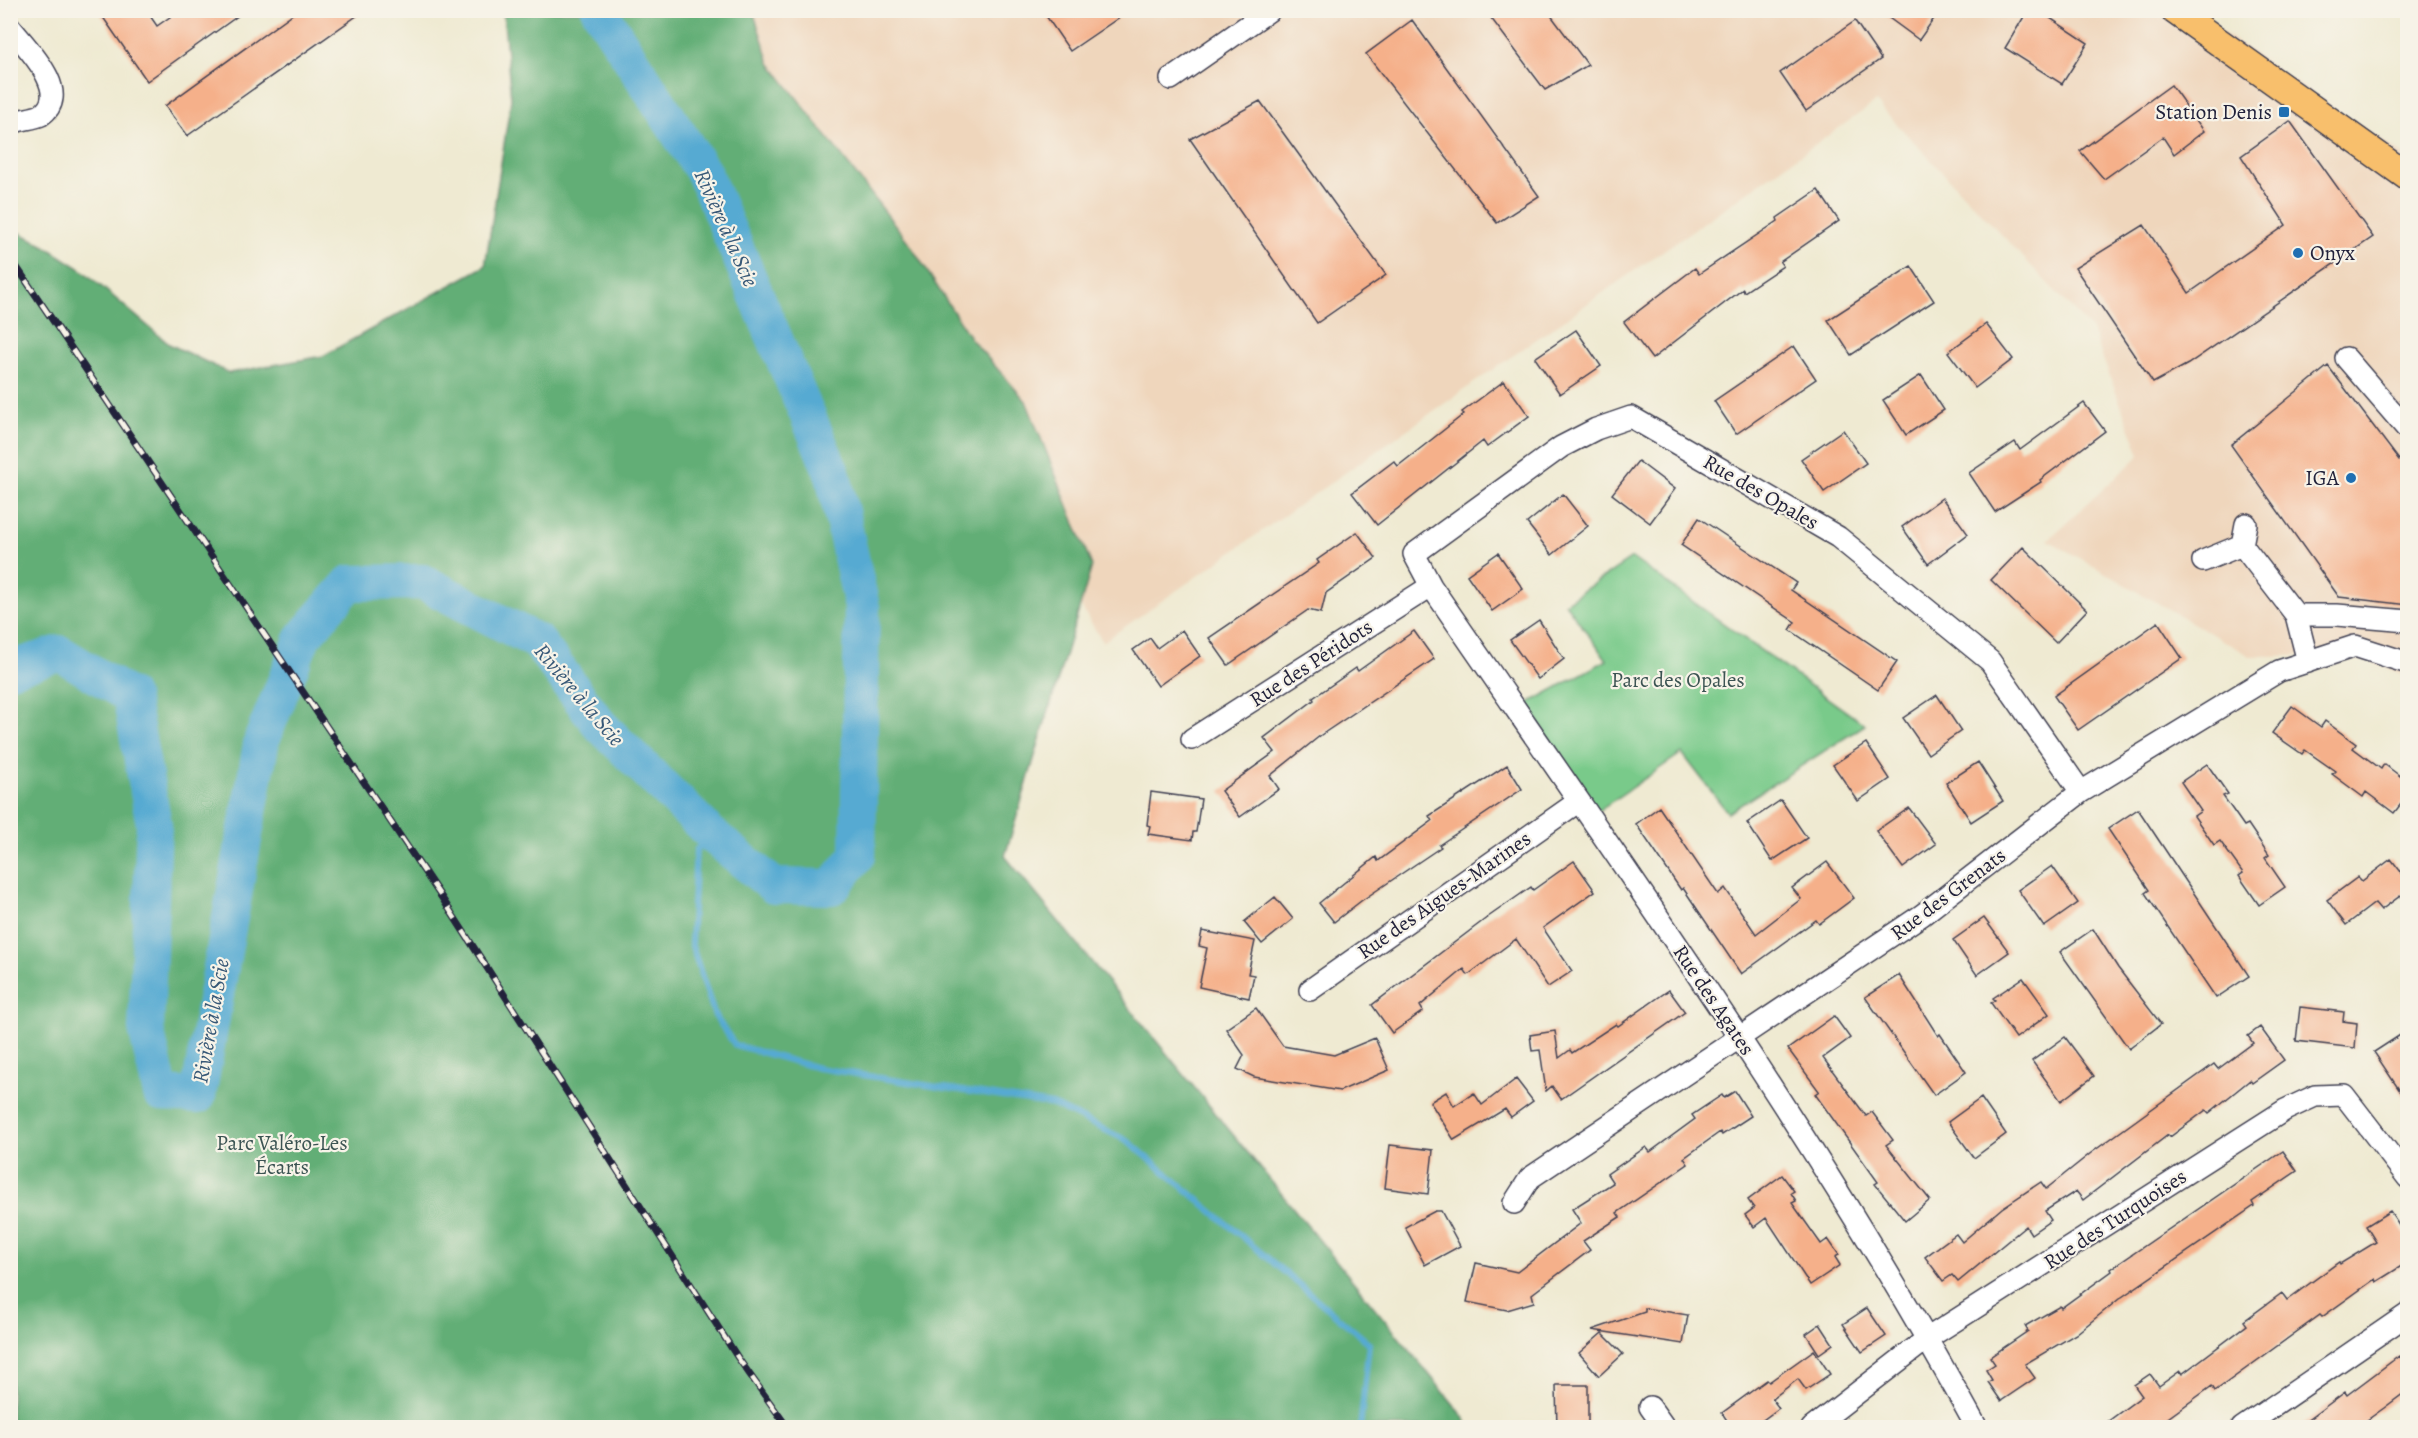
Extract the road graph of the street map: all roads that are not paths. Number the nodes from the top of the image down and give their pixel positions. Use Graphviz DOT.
graph roads {
  1 [pos="1270,10"];
  2 [pos="2174,10"];
  3 [pos="10,27"];
  4 [pos="1171,79"];
  5 [pos="10,114"];
  6 [pos="2408,177"];
  7 [pos="2346,358"];
  8 [pos="2408,430"];
  9 [pos="2246,524"];
  10 [pos="2242,545"];
  11 [pos="2203,561"];
  12 [pos="1431,586"];
  13 [pos="2296,615"];
  14 [pos="2408,621"];
  15 [pos="2308,662"];
  16 [pos="2408,663"];
  17 [pos="1192,739"];
  18 [pos="2082,792"];
  19 [pos="1578,801"];
  20 [pos="1310,990"];
  21 [pos="1741,1037"];
  22 [pos="2408,1178"];
  23 [pos="1514,1203"];
  24 [pos="2408,1314"];
  25 [pos="1928,1338"];
  26 [pos="1650,1407"];
  27 [pos="1665,1428"];
  28 [pos="1812,1428"];
  29 [pos="1977,1428"];
  30 [pos="2242,1428"];
  1 -- 4 [label="street"];
  2 -- 6 [label="main road"];
  3 -- 5 [label="street"];
  7 -- 8 [label="street"];
  9 -- 10 [label="street"];
  10 -- 11 [label="street"];
  10 -- 13 [label="street"];
  12 -- 17 [label="street, Rue des Péridots"];
  12 -- 18 [label="street, Rue des Opales"];
  12 -- 19 [label="street, Rue des Agates"];
  13 -- 14 [label="street"];
  13 -- 15 [label="street"];
  15 -- 16 [label="street, Rue des Grenats"];
  15 -- 18 [label="street, Rue des Grenats"];
  18 -- 21 [label="street, Rue des Grenats"];
  19 -- 20 [label="street, Rue des Aigues-Marines"];
  19 -- 21 [label="street, Rue des Agates"];
  21 -- 23 [label="street, Rue des Grenats"];
  21 -- 25 [label="street, Rue des Agates"];
  22 -- 25 [label="street, Rue des Turquoises"];
  24 -- 30 [label="street"];
  25 -- 28 [label="street, Rue des Turquoises"];
  25 -- 29 [label="street, Rue des Agates"];
  26 -- 27 [label="street"];
}
